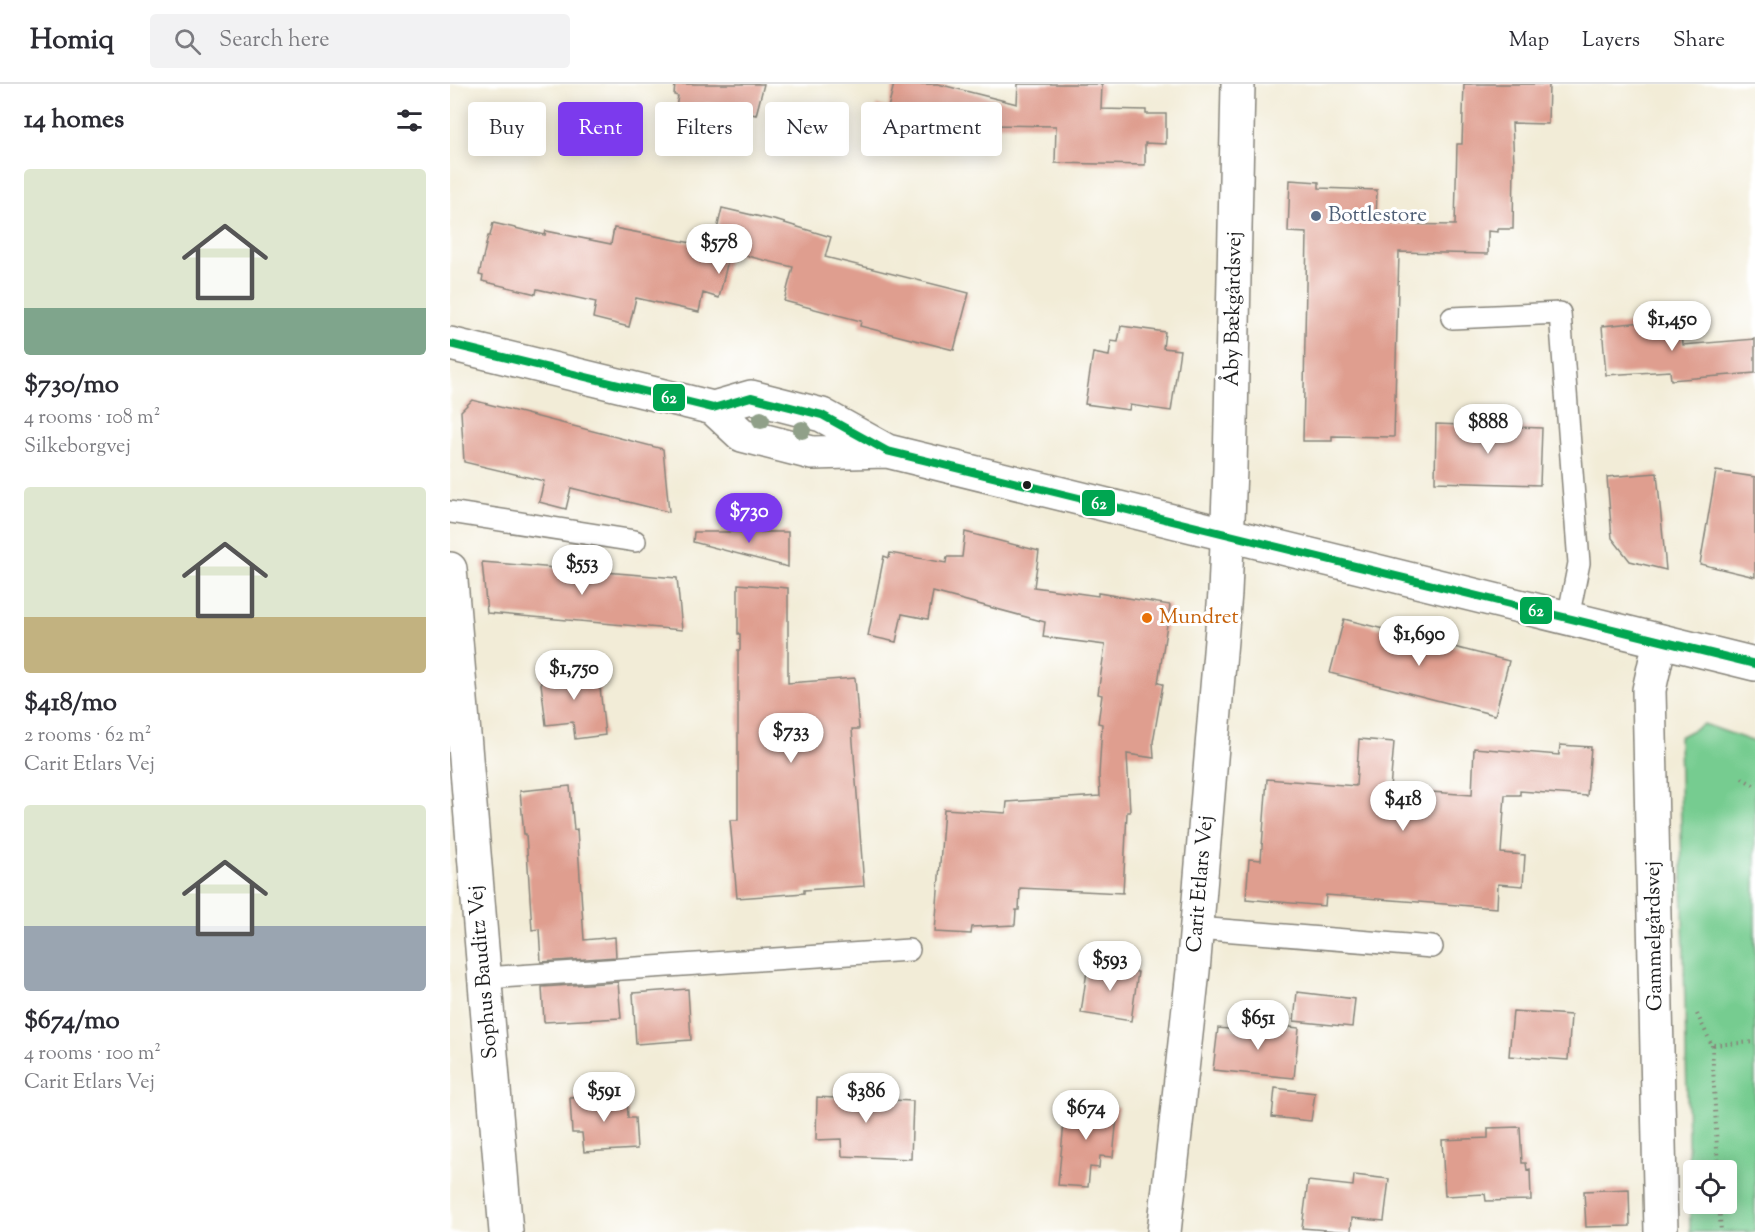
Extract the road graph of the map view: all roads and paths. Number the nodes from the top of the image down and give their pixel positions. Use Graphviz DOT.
graph roads {
  1 [pos="1238,84"];
  2 [pos="1452,318"];
  3 [pos="450,344"];
  4 [pos="450,512"];
  5 [pos="1227,534"];
  6 [pos="635,541"];
  7 [pos="450,569"];
  8 [pos="1568,618"];
  9 [pos="1660,641"];
  10 [pos="1755,664"];
  11 [pos="1742,778"];
  12 [pos="1755,786"];
  13 [pos="1197,928"];
  14 [pos="1432,947"];
  15 [pos="909,950"];
  16 [pos="485,978"];
  17 [pos="1698,1014"];
  18 [pos="1755,1042"];
  19 [pos="1712,1045"];
  20 [pos="1718,1160"];
  21 [pos="1720,1214"];
  22 [pos="506,1232"];
  23 [pos="1164,1232"];
  24 [pos="1661,1232"];
  25 [pos="1721,1232"];
  1 -- 5 [label="street, Åby Bækgårdsvej"];
  2 -- 8 [label="lane"];
  3 -- 5 [label="street"];
  4 -- 6 [label="lane"];
  5 -- 8 [label="street"];
  5 -- 13 [label="street, Carit Etlars Vej"];
  7 -- 16 [label="street, Sophus Bauditz Vej"];
  8 -- 9 [label="street"];
  9 -- 10 [label="street"];
  9 -- 24 [label="street, Gammelgårdsvej"];
  11 -- 12 [label="path"];
  13 -- 14 [label="lane"];
  13 -- 23 [label="street, Carit Etlars Vej"];
  15 -- 16 [label="lane"];
  16 -- 22 [label="street, Sophus Bauditz Vej"];
  17 -- 19 [label="path"];
  18 -- 19 [label="path"];
  19 -- 20 [label="path"];
  21 -- 25 [label="path"];
}
